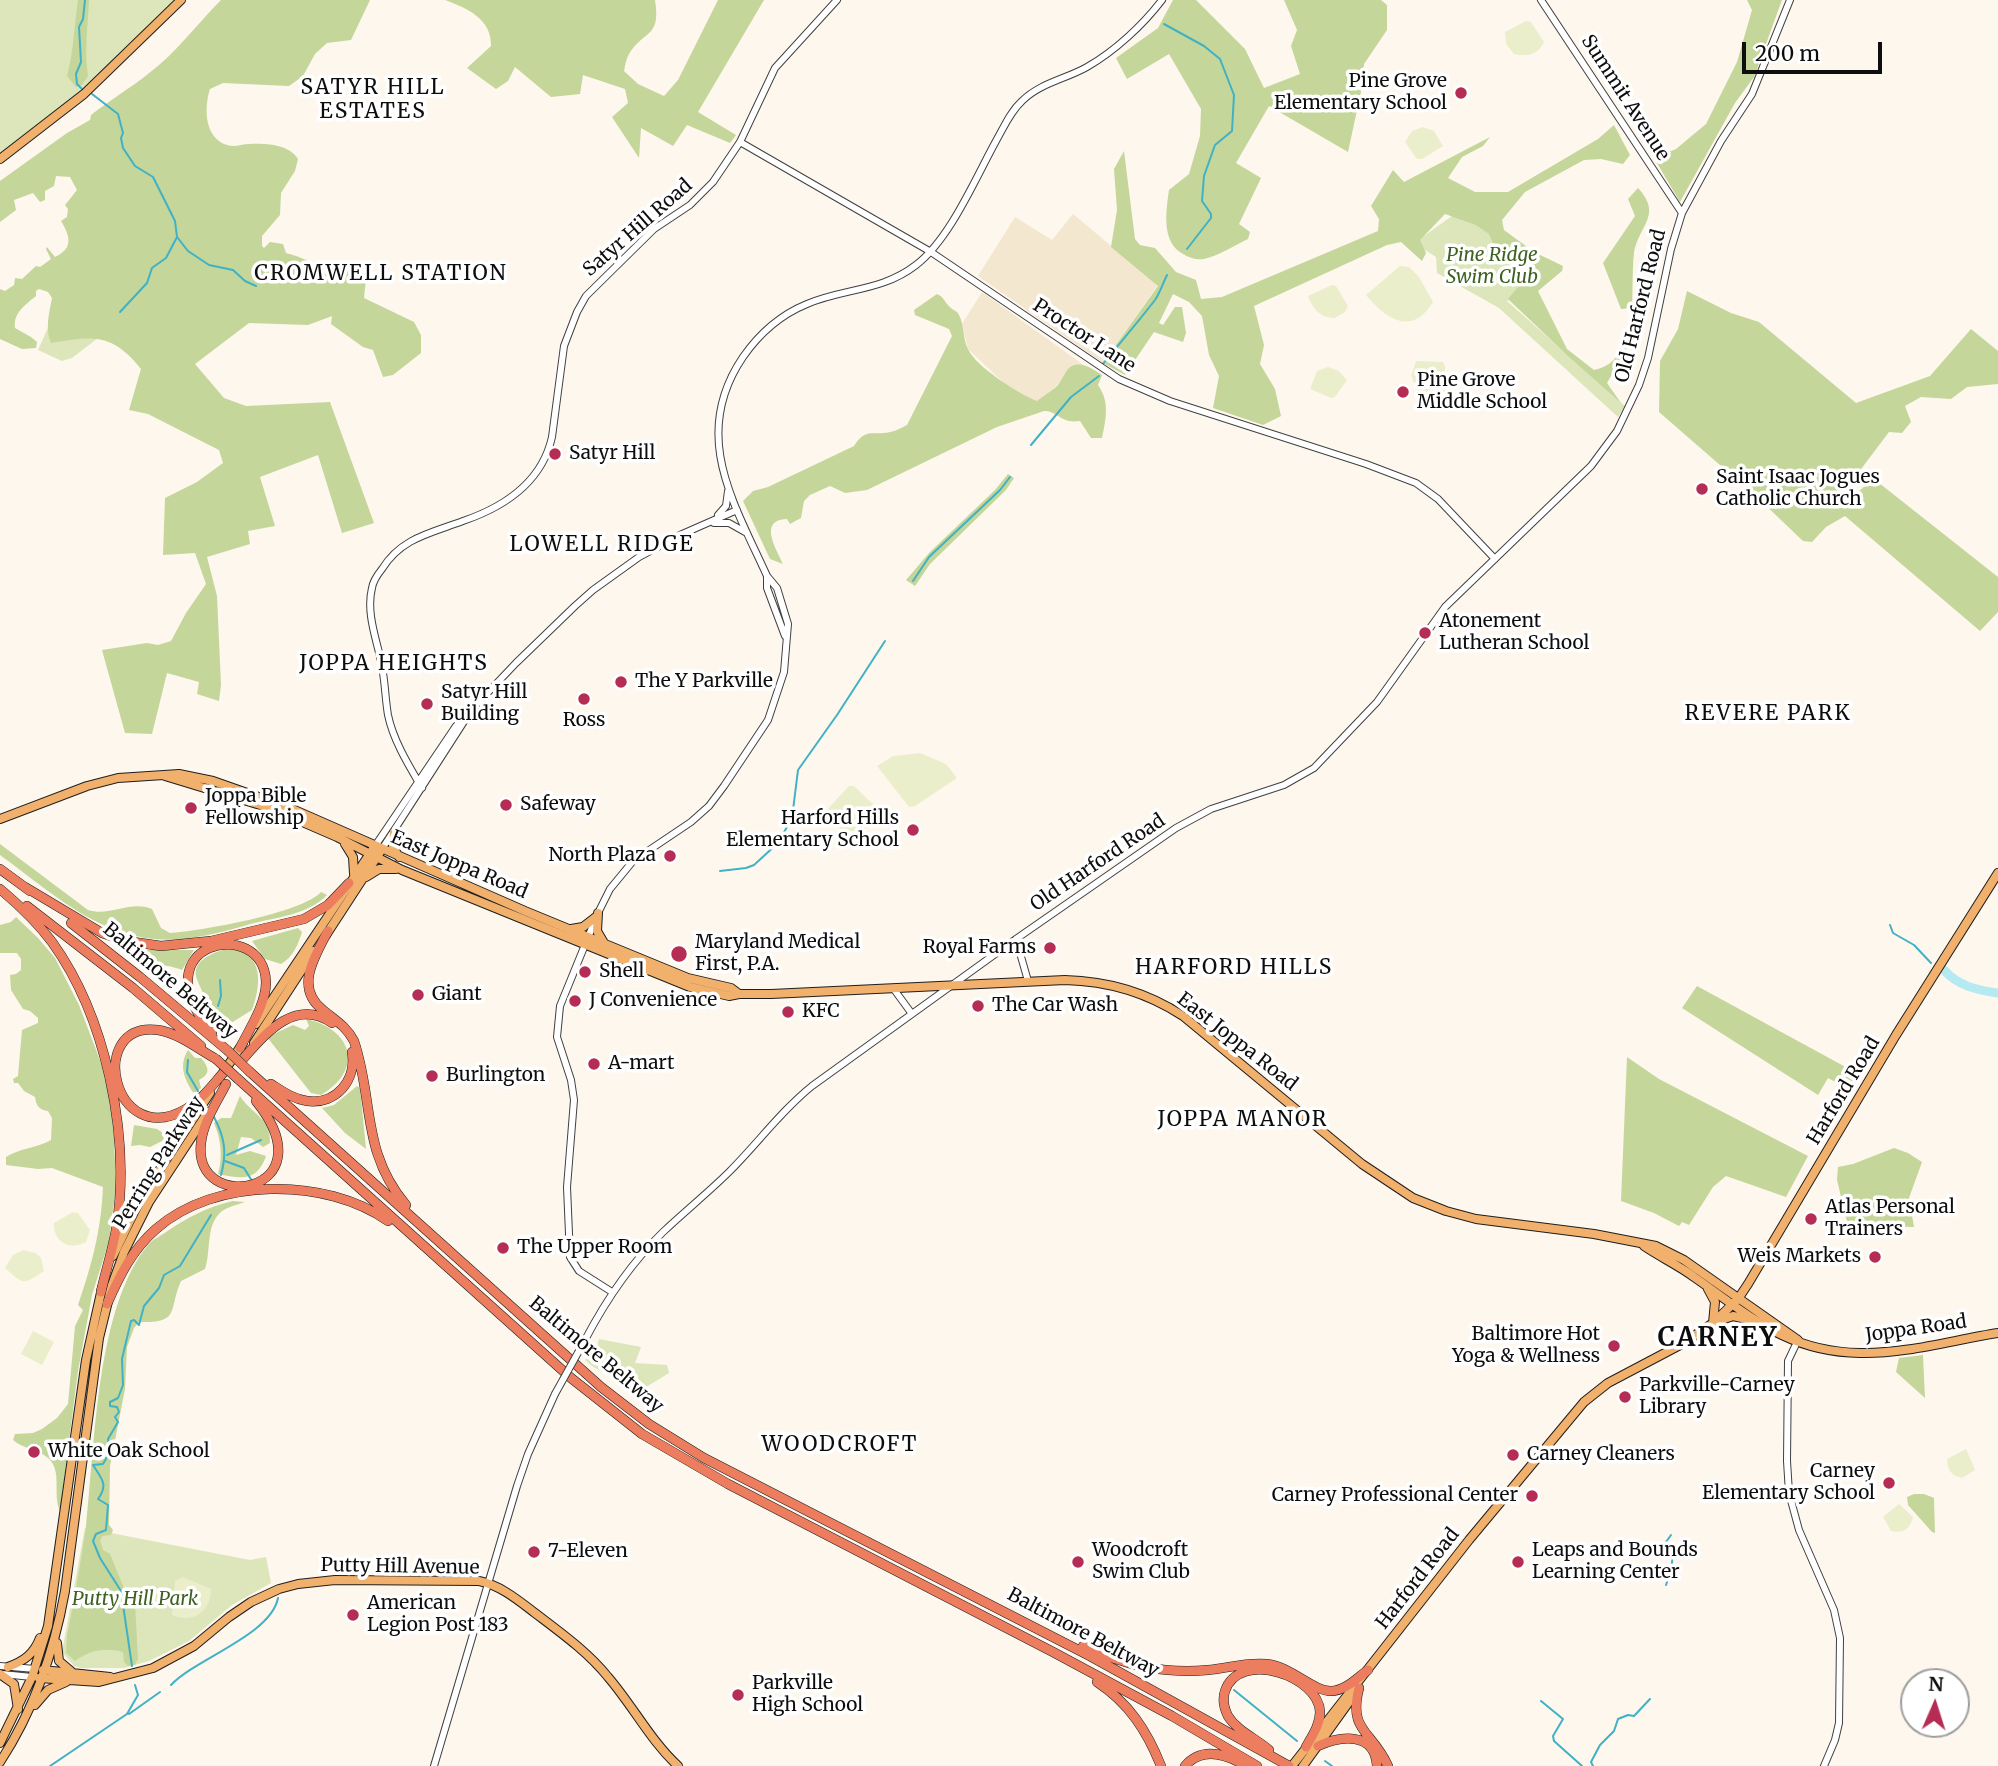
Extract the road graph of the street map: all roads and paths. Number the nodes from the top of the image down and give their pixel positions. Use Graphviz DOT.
graph roads {
  1 [pos="181,0"];
  2 [pos="837,0"];
  3 [pos="1162,0"];
  4 [pos="1541,0"];
  5 [pos="1790,0"];
  6 [pos="740,142"];
  7 [pos="0,159"];
  8 [pos="1682,213"];
  9 [pos="931,252"];
  10 [pos="728,490"];
  11 [pos="737,510"];
  12 [pos="705,524"];
  13 [pos="748,534"];
  14 [pos="1495,559"];
  15 [pos="165,776"];
  16 [pos="420,784"];
  17 [pos="0,819"];
  18 [pos="394,832"];
  19 [pos="337,838"];
  20 [pos="378,847"];
  21 [pos="372,856"];
  22 [pos="399,857"];
  23 [pos="0,869"];
  24 [pos="402,870"];
  25 [pos="1998,873"];
  26 [pos="354,881"];
  27 [pos="0,887"];
  28 [pos="25,887"];
  29 [pos="597,915"];
  30 [pos="570,929"];
  31 [pos="328,931"];
  32 [pos="1016,939"];
  33 [pos="586,940"];
  34 [pos="604,943"];
  35 [pos="1028,981"];
  36 [pos="952,985"];
  37 [pos="893,988"];
  38 [pos="738,994"];
  39 [pos="912,1014"];
  40 [pos="225,1048"];
  41 [pos="240,1048"];
  42 [pos="216,1059"];
  43 [pos="242,1060"];
  44 [pos="225,1071"];
  45 [pos="250,1072"];
  46 [pos="240,1082"];
  47 [pos="226,1084"];
  48 [pos="428,1231"];
  49 [pos="1641,1244"];
  50 [pos="423,1245"];
  51 [pos="1702,1282"];
  52 [pos="101,1292"];
  53 [pos="612,1292"];
  54 [pos="1736,1302"];
  55 [pos="107,1304"];
  56 [pos="1755,1321"];
  57 [pos="1713,1322"];
  58 [pos="1998,1333"];
  59 [pos="1798,1340"];
  60 [pos="946,1580"];
  61 [pos="487,1582"];
  62 [pos="926,1585"];
  63 [pos="52,1605"];
  64 [pos="57,1629"];
  65 [pos="4,1667"];
  66 [pos="1368,1670"];
  67 [pos="34,1673"];
  68 [pos="0,1674"];
  69 [pos="44,1674"];
  70 [pos="72,1677"];
  71 [pos="1359,1688"];
  72 [pos="18,1710"];
  73 [pos="27,1715"];
  74 [pos="0,1743"];
  75 [pos="1318,1746"];
  76 [pos="1304,1756"];
  77 [pos="1278,1759"];
  78 [pos="0,1762"];
  79 [pos="434,1766"];
  80 [pos="678,1766"];
  81 [pos="1161,1766"];
  82 [pos="1185,1766"];
  83 [pos="1246,1766"];
  84 [pos="1257,1766"];
  85 [pos="1290,1766"];
  86 [pos="1377,1766"];
  87 [pos="1388,1766"];
  88 [pos="1824,1766"];
  1 -- 7 [label="main road"];
  2 -- 6 [label="street, Satyr Hill Road"];
  3 -- 9 [label="street"];
  4 -- 8 [label="street, Summit Avenue"];
  5 -- 8 [label="street, Old Harford Road"];
  6 -- 9 [label="street, Proctor Lane"];
  6 -- 16 [label="street, Satyr Hill Road"];
  8 -- 14 [label="street, Old Harford Road"];
  9 -- 10 [label="street"];
  9 -- 14 [label="street, Proctor Lane"];
  10 -- 11 [label="street"];
  10 -- 12 [label="street"];
  11 -- 12 [label="street, Perring Parkway"];
  11 -- 13 [label="street"];
  12 -- 13 [label="street"];
  12 -- 16 [label="street, Perring Parkway"];
  13 -- 29 [label="street"];
  14 -- 32 [label="street, Old Harford Road"];
  15 -- 17 [label="main road, East Joppa Road"];
  15 -- 19 [label="main road, East Joppa Road"];
  15 -- 20 [label="main road, East Joppa Road"];
  16 -- 18 [label="street, Perring Parkway"];
  16 -- 20 [label="street, Perring Parkway"];
  18 -- 20 [label="street, Perring Parkway"];
  18 -- 22 [label="main road"];
  19 -- 21 [label="main road, East Joppa Road"];
  19 -- 26 [label="main road"];
  20 -- 21 [label="main road, Perring Parkway"];
  20 -- 22 [label="main road, East Joppa Road"];
  21 -- 24 [label="main road, East Joppa Road"];
  21 -- 26 [label="main road, Perring Parkway"];
  22 -- 30 [label="main road, East Joppa Road"];
  23 -- 28 [label="highway, Baltimore Beltway"];
  24 -- 26 [label="main road"];
  24 -- 33 [label="main road, East Joppa Road"];
  25 -- 54 [label="main road, Harford Road"];
  26 -- 28 [label="highway"];
  26 -- 31 [label="main road, Perring Parkway"];
  26 -- 41 [label="main road, Perring Parkway"];
  27 -- 42 [label="highway, Baltimore Beltway"];
  27 -- 52 [label="highway"];
  28 -- 40 [label="highway, Baltimore Beltway"];
  29 -- 30 [label="main road"];
  29 -- 33 [label="street"];
  29 -- 34 [label="main road"];
  30 -- 33 [label="main road, East Joppa Road"];
  31 -- 43 [label="main road, Perring Parkway"];
  31 -- 48 [label="highway"];
  32 -- 35 [label="street"];
  32 -- 36 [label="street, Old Harford Road"];
  33 -- 34 [label="main road, East Joppa Road"];
  33 -- 38 [label="main road, East Joppa Road"];
  33 -- 53 [label="street"];
  34 -- 38 [label="main road, East Joppa Road"];
  35 -- 36 [label="main road, East Joppa Road"];
  35 -- 49 [label="main road, East Joppa Road"];
  36 -- 37 [label="main road, East Joppa Road"];
  36 -- 39 [label="street, Old Harford Road"];
  37 -- 38 [label="main road, East Joppa Road"];
  37 -- 39 [label="street"];
  39 -- 53 [label="street, Old Harford Road"];
  40 -- 41 [label="highway"];
  40 -- 45 [label="highway, Baltimore Beltway, bridge"];
  41 -- 44 [label="main road, Perring Parkway"];
  42 -- 44 [label="highway"];
  42 -- 46 [label="highway, Baltimore Beltway, bridge"];
  43 -- 45 [label="highway"];
  43 -- 47 [label="main road, Perring Parkway"];
  44 -- 52 [label="main road, Perring Parkway"];
  45 -- 48 [label="highway, Baltimore Beltway"];
  46 -- 47 [label="highway"];
  46 -- 50 [label="highway, Baltimore Beltway"];
  47 -- 55 [label="main road, Perring Parkway"];
  48 -- 60 [label="highway, Baltimore Beltway"];
  49 -- 51 [label="main road, East Joppa Road"];
  49 -- 54 [label="main road, East Joppa Road"];
  50 -- 55 [label="highway"];
  50 -- 62 [label="highway, Baltimore Beltway"];
  51 -- 54 [label="main road, East Joppa Road"];
  51 -- 57 [label="main road"];
  52 -- 63 [label="main road, Perring Parkway"];
  53 -- 61 [label="street, Old Harford Road, bridge"];
  54 -- 56 [label="main road, Joppa Road"];
  54 -- 57 [label="main road, Harford Road"];
  54 -- 59 [label="main road, Joppa Road"];
  55 -- 64 [label="main road, Perring Parkway"];
  56 -- 57 [label="main road"];
  56 -- 59 [label="main road, Joppa Road"];
  57 -- 66 [label="main road, Harford Road"];
  58 -- 59 [label="main road, Joppa Road"];
  59 -- 88 [label="street"];
  60 -- 66 [label="highway"];
  60 -- 77 [label="highway, Baltimore Beltway"];
  61 -- 70 [label="main road, Putty Hill Avenue"];
  61 -- 79 [label="street, Old Harford Road"];
  61 -- 80 [label="main road, Putty Hill Avenue"];
  62 -- 81 [label="highway"];
  62 -- 84 [label="highway, Baltimore Beltway"];
  63 -- 65 [label="main road"];
  63 -- 67 [label="main road, Perring Parkway"];
  64 -- 69 [label="main road, Perring Parkway"];
  64 -- 70 [label="main road"];
  65 -- 67 [label="street, Putty Hill Avenue"];
  66 -- 71 [label="main road, Harford Road"];
  66 -- 76 [label="main road, Harford Road"];
  67 -- 68 [label="street, Putty Hill Avenue"];
  67 -- 69 [label="main road, Putty Hill Avenue"];
  67 -- 72 [label="main road, Perring Parkway"];
  68 -- 72 [label="main road"];
  69 -- 70 [label="main road, Putty Hill Avenue"];
  69 -- 73 [label="main road, Perring Parkway"];
  70 -- 73 [label="main road"];
  71 -- 75 [label="main road, Harford Road"];
  71 -- 87 [label="highway"];
  72 -- 74 [label="main road, Perring Parkway"];
  73 -- 78 [label="main road, Perring Parkway"];
  75 -- 76 [label="main road, Harford Road"];
  75 -- 86 [label="highway"];
  76 -- 77 [label="highway"];
  76 -- 85 [label="main road, Harford Road"];
  77 -- 85 [label="highway, Baltimore Beltway"];
  82 -- 83 [label="highway"];
}
